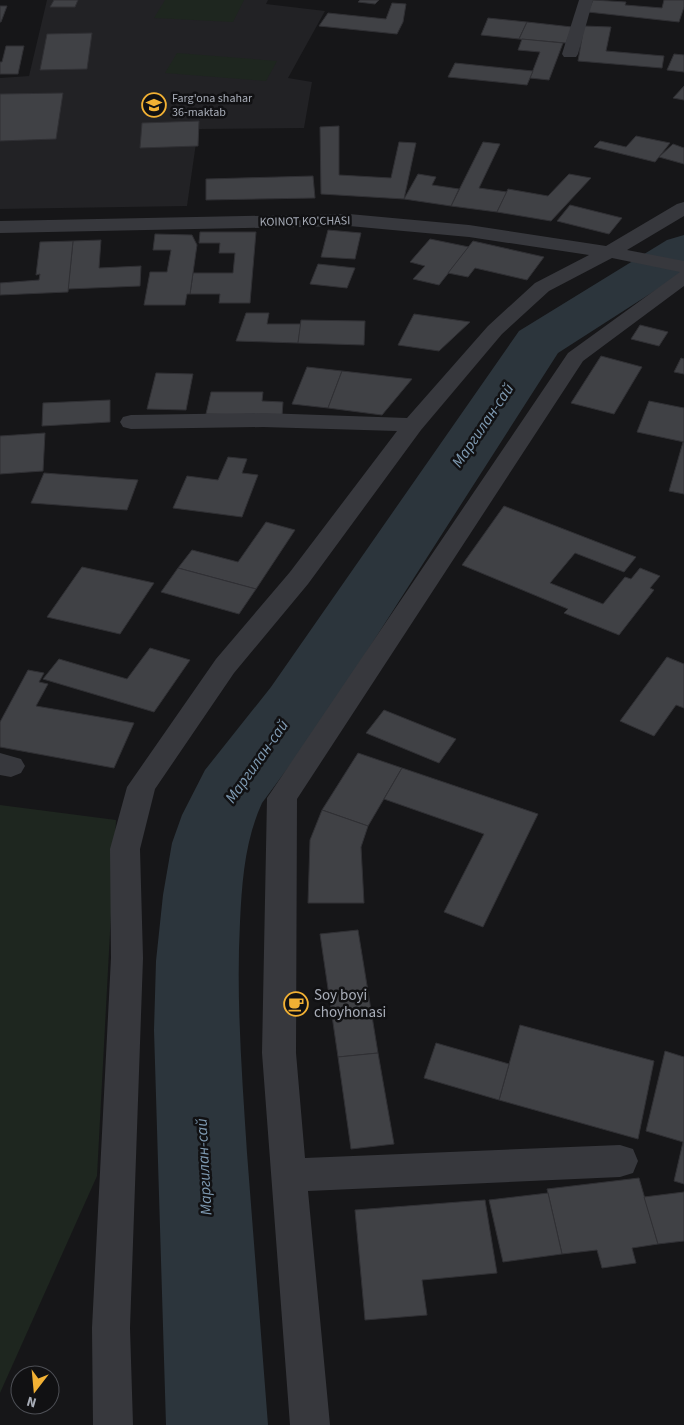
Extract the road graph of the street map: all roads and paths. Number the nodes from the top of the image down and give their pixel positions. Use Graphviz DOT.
graph roads {
  1 [pos="586,0"];
  2 [pos="570,54"];
  3 [pos="684,208"];
  4 [pos="0,227"];
  5 [pos="609,252"];
  6 [pos="684,267"];
  7 [pos="684,277"];
  8 [pos="131,422"];
  9 [pos="413,425"];
  10 [pos="620,1161"];
  11 [pos="289,1175"];
  12 [pos="113,1425"];
  13 [pos="310,1425"];
  1 -- 2 [label="street"];
  3 -- 5 [label="street"];
  4 -- 5 [label="street, KOINOT KO'CHASI"];
  5 -- 6 [label="street, KOINOT KO'CHASI"];
  5 -- 9 [label="street"];
  7 -- 11 [label="street"];
  8 -- 9 [label="street"];
  9 -- 12 [label="street"];
  10 -- 11 [label="street"];
  11 -- 13 [label="street"];
}
